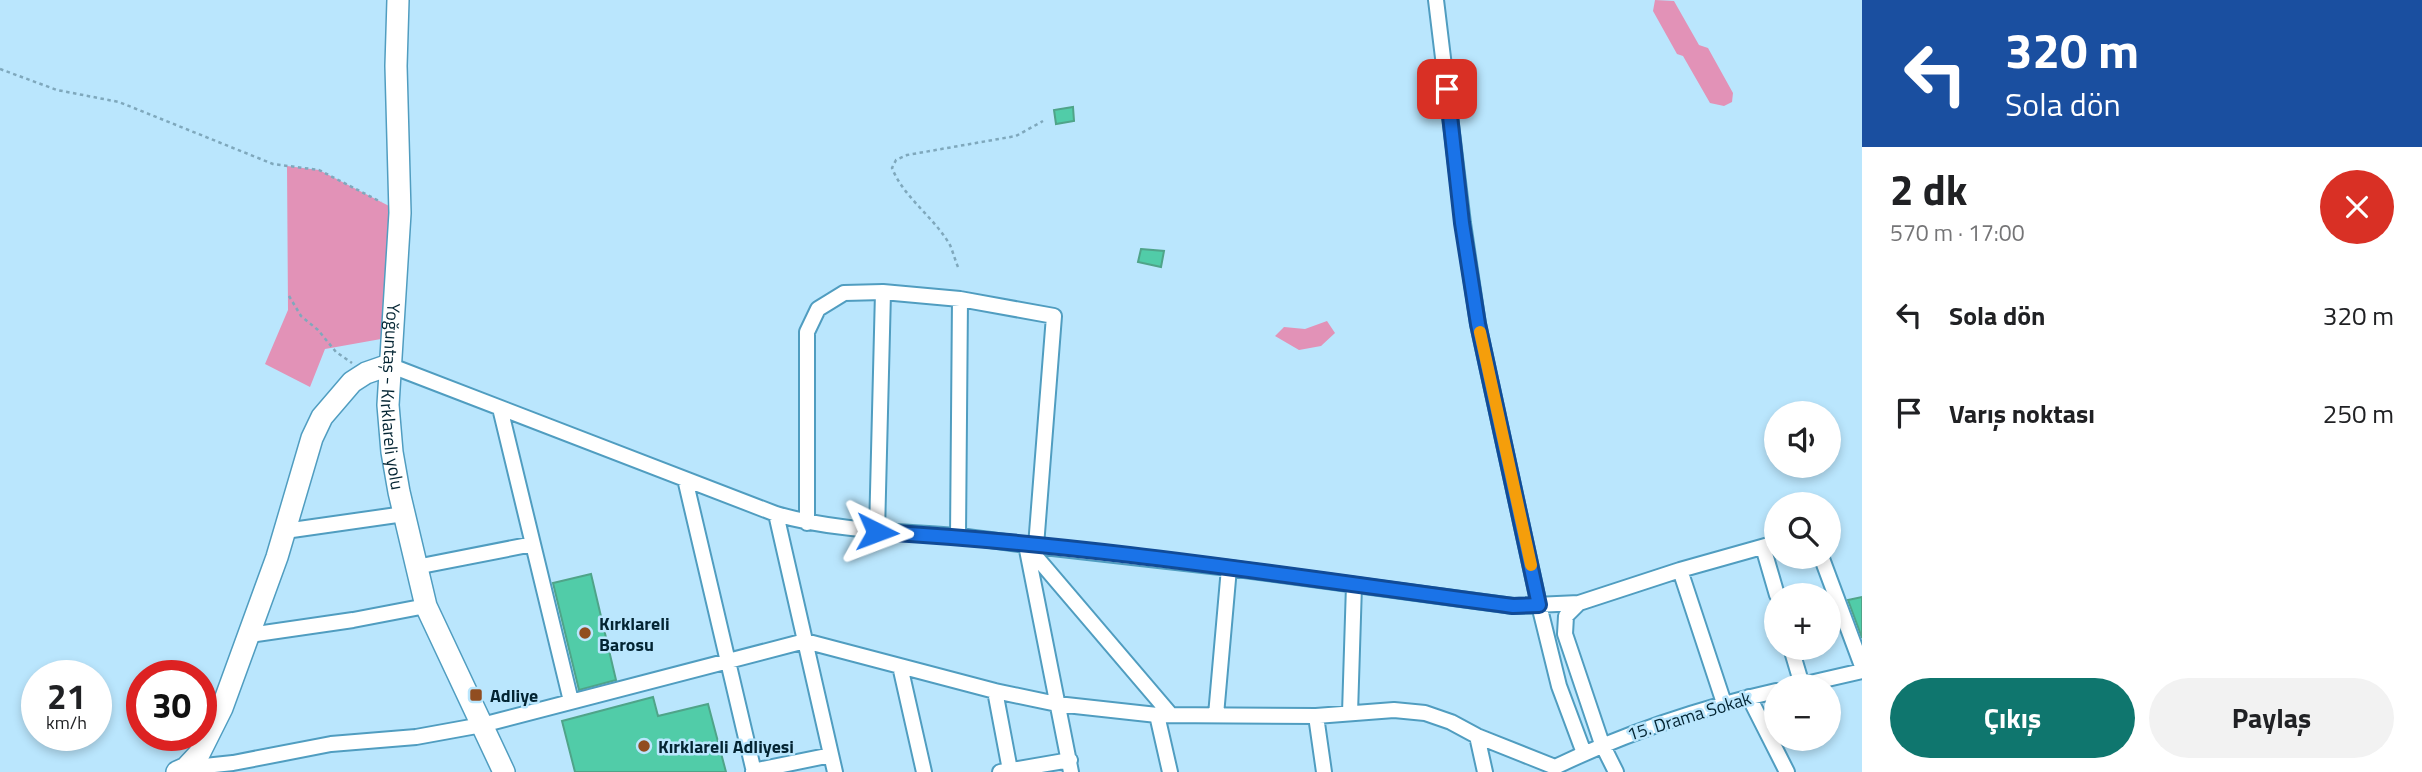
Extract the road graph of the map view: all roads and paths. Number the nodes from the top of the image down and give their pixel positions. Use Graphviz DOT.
graph roads {
  1 [pos="398,0"];
  2 [pos="1436,0"];
  3 [pos="0,69"];
  4 [pos="1043,121"];
  5 [pos="400,212"];
  6 [pos="958,267"];
  7 [pos="883,292"];
  8 [pos="289,296"];
  9 [pos="960,299"];
  10 [pos="389,365"];
  11 [pos="366,373"];
  12 [pos="500,408"];
  13 [pos="685,480"];
  14 [pos="404,514"];
  15 [pos="776,514"];
  16 [pos="807,523"];
  17 [pos="285,531"];
  18 [pos="877,532"];
  19 [pos="958,536"];
  20 [pos="533,544"];
  21 [pos="1031,545"];
  22 [pos="1764,547"];
  23 [pos="415,567"];
  24 [pos="1229,568"];
  25 [pos="1826,569"];
  26 [pos="1680,570"];
  27 [pos="1354,585"];
  28 [pos="1578,603"];
  29 [pos="1539,605"];
  30 [pos="426,607"];
  31 [pos="250,635"];
  32 [pos="805,641"];
  33 [pos="728,661"];
  34 [pos="900,666"];
  35 [pos="1862,668"];
  36 [pos="1840,674"];
  37 [pos="995,691"];
  38 [pos="1764,694"];
  39 [pos="1749,697"];
  40 [pos="572,701"];
  41 [pos="1724,703"];
  42 [pos="1057,704"];
  43 [pos="1350,713"];
  44 [pos="1164,715"];
  45 [pos="1216,715"];
  46 [pos="1316,716"];
  47 [pos="482,724"];
  48 [pos="1477,736"];
  49 [pos="1602,744"];
  50 [pos="1584,753"];
  51 [pos="831,755"];
  52 [pos="1070,766"];
  53 [pos="1561,769"];
  54 [pos="181,770"];
  55 [pos="753,771"];
  56 [pos="1005,771"];
  57 [pos="504,772"];
  58 [pos="835,772"];
  59 [pos="924,772"];
  60 [pos="1170,772"];
  61 [pos="1324,772"];
  62 [pos="1485,772"];
  63 [pos="1616,772"];
  64 [pos="1787,772"];
  1 -- 5 [label="street, Yoğuntaş - Kırklareli yolu"];
  2 -- 29 [label="street"];
  3 -- 5 [label="path"];
  4 -- 6 [label="path"];
  5 -- 10 [label="street, Yoğuntaş - Kırklareli yolu"];
  7 -- 9 [label="street"];
  7 -- 16 [label="street"];
  7 -- 18 [label="street"];
  8 -- 11 [label="path"];
  9 -- 19 [label="street"];
  9 -- 21 [label="street"];
  10 -- 11 [label="street"];
  10 -- 12 [label="street"];
  10 -- 14 [label="street, Yoğuntaş - Kırklareli yolu"];
  11 -- 17 [label="street"];
  12 -- 13 [label="street"];
  12 -- 20 [label="street"];
  13 -- 15 [label="street"];
  13 -- 33 [label="street"];
  14 -- 17 [label="street"];
  14 -- 23 [label="street, Yoğuntaş - Kırklareli yolu"];
  15 -- 16 [label="street"];
  15 -- 32 [label="street"];
  16 -- 18 [label="street"];
  17 -- 31 [label="street"];
  18 -- 19 [label="street"];
  19 -- 21 [label="street"];
  20 -- 23 [label="street"];
  20 -- 40 [label="street"];
  21 -- 24 [label="street"];
  21 -- 42 [label="street"];
  21 -- 44 [label="street"];
  22 -- 26 [label="street"];
  23 -- 30 [label="street, Yoğuntaş - Kırklareli yolu"];
  24 -- 27 [label="street"];
  24 -- 45 [label="street"];
  25 -- 35 [label="street"];
  26 -- 28 [label="street"];
  26 -- 41 [label="street"];
  27 -- 29 [label="street"];
  27 -- 43 [label="street"];
  28 -- 29 [label="street"];
  28 -- 49 [label="street"];
  29 -- 50 [label="street"];
  30 -- 31 [label="street"];
  30 -- 47 [label="street, Yoğuntaş - Kırklareli yolu"];
  31 -- 54 [label="street"];
  32 -- 33 [label="street"];
  32 -- 34 [label="street"];
  32 -- 51 [label="street"];
  33 -- 40 [label="street"];
  33 -- 55 [label="street"];
  34 -- 37 [label="street"];
  34 -- 59 [label="street"];
  35 -- 36 [label="street"];
  37 -- 42 [label="street"];
  37 -- 56 [label="street"];
  38 -- 39 [label="street, 15. Drama Sokak"];
  39 -- 41 [label="street, 15. Drama Sokak"];
  39 -- 64 [label="street"];
  40 -- 47 [label="street"];
  41 -- 49 [label="street, 15. Drama Sokak"];
  42 -- 44 [label="street"];
  42 -- 52 [label="street"];
  43 -- 46 [label="street"];
  43 -- 48 [label="street"];
  44 -- 45 [label="street"];
  44 -- 60 [label="street"];
  45 -- 46 [label="street"];
  46 -- 61 [label="street"];
  47 -- 54 [label="street"];
  47 -- 57 [label="street, Yoğuntaş - Kırklareli yolu"];
  48 -- 53 [label="street"];
  48 -- 62 [label="street"];
  49 -- 50 [label="street, 15. Drama Sokak"];
  49 -- 63 [label="street"];
  50 -- 53 [label="street, 15. Drama Sokak"];
  51 -- 55 [label="street"];
  51 -- 58 [label="street"];
  52 -- 56 [label="street"];
}
